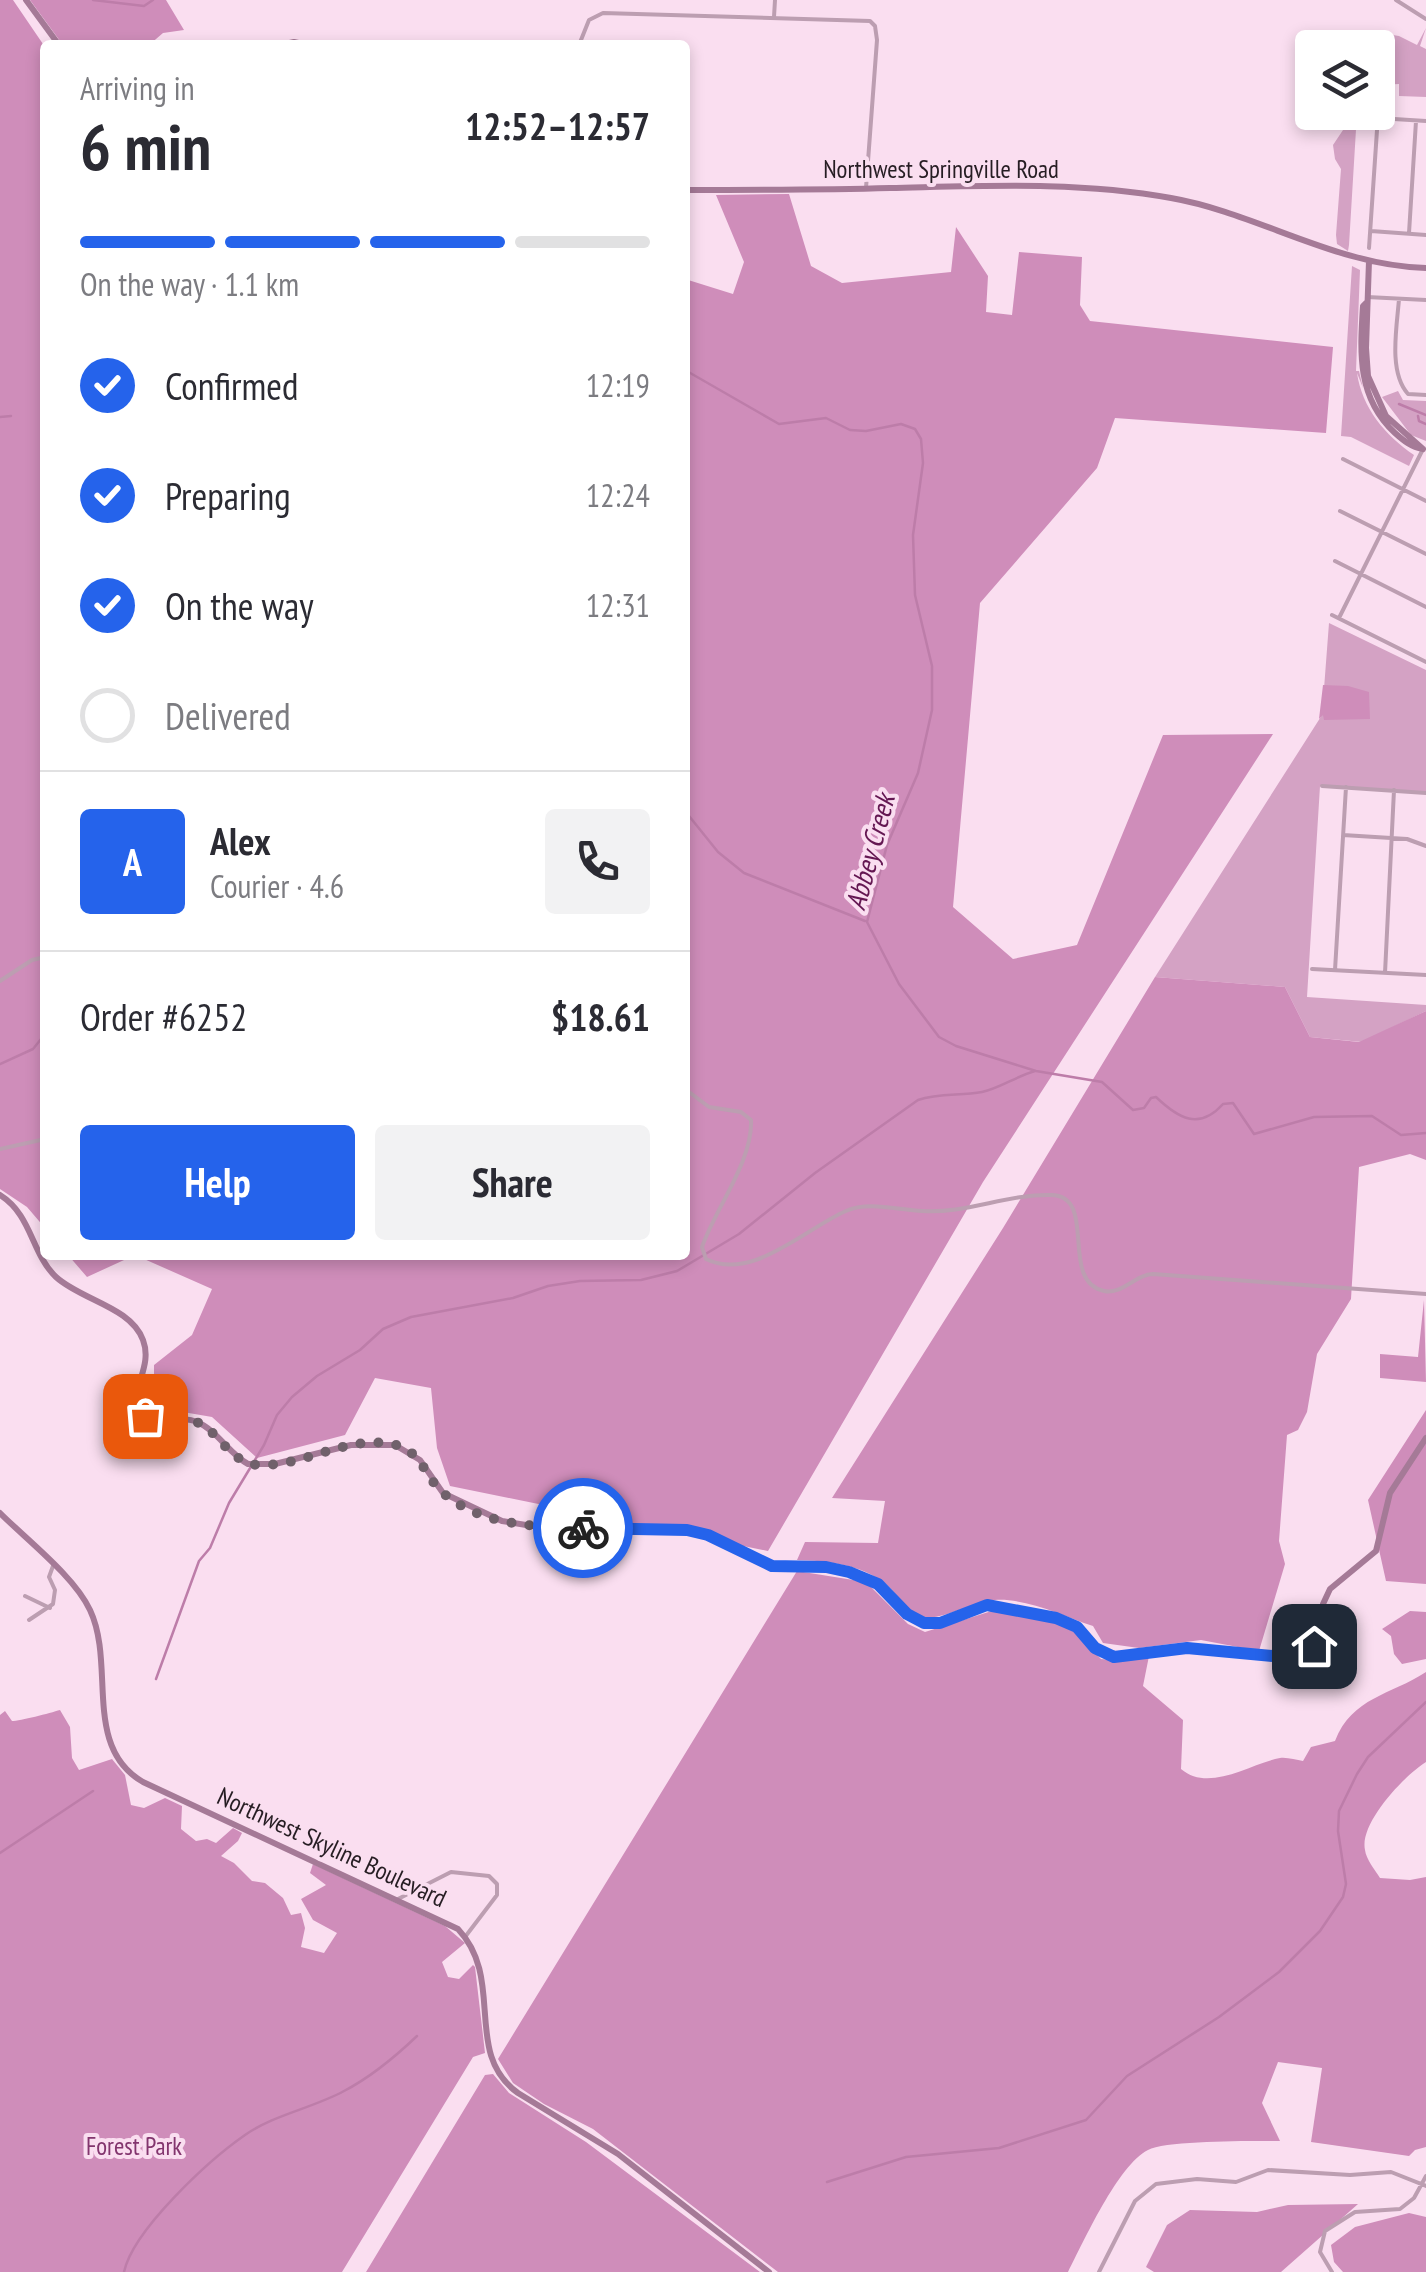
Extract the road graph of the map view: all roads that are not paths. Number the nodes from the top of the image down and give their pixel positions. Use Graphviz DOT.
graph roads {
  1 [pos="26,0"];
  2 [pos="775,0"];
  3 [pos="1396,2"];
  4 [pos="774,18"];
  5 [pos="1426,20"];
  6 [pos="55,40"];
  7 [pos="580,40"];
  8 [pos="1395,119"];
  9 [pos="1416,120"];
  10 [pos="1426,121"];
  11 [pos="1377,130"];
  12 [pos="866,189"];
  13 [pos="690,190"];
  14 [pos="1371,231"];
  15 [pos="1409,233"];
  16 [pos="1426,235"];
  17 [pos="1369,248"];
  18 [pos="1369,261"];
  19 [pos="1426,268"];
  20 [pos="1399,299"];
  21 [pos="1366,300"];
  22 [pos="1426,300"];
  23 [pos="1426,395"];
  24 [pos="1425,449"];
  25 [pos="1343,459"];
  26 [pos="1403,489"];
  27 [pos="1426,501"];
  28 [pos="1340,510"];
  29 [pos="1382,532"];
  30 [pos="1426,554"];
  31 [pos="1335,561"];
  32 [pos="1360,574"];
  33 [pos="1426,607"];
  34 [pos="1332,615"];
  35 [pos="1339,618"];
  36 [pos="1426,662"];
  37 [pos="1322,786"];
  38 [pos="1346,787"];
  39 [pos="1394,790"];
  40 [pos="1426,793"];
  41 [pos="1343,835"];
  42 [pos="1392,838"];
  43 [pos="1426,846"];
  44 [pos="40,958"];
  45 [pos="1312,969"];
  46 [pos="1335,970"];
  47 [pos="1385,973"];
  48 [pos="1426,975"];
  49 [pos="0,981"];
  50 [pos="690,1092"];
  51 [pos="40,1140"];
  52 [pos="0,1149"];
  53 [pos="0,1196"];
  54 [pos="40,1250"];
  55 [pos="45,1260"];
  56 [pos="1426,1294"];
  57 [pos="1426,1438"];
  58 [pos="0,1513"];
  59 [pos="52,1566"];
  60 [pos="25,1596"];
  61 [pos="50,1608"];
  62 [pos="30,1620"];
  63 [pos="398,1899"];
  64 [pos="465,1937"];
  65 [pos="1426,2176"];
  66 [pos="1424,2185"];
  67 [pos="768,2272"];
  68 [pos="1099,2272"];
  69 [pos="1332,2272"];
  1 -- 6 [label="main road"];
  2 -- 4 [label="street"];
  3 -- 5 [label="street"];
  4 -- 7 [label="street"];
  4 -- 12 [label="street"];
  8 -- 9 [label="street"];
  9 -- 10 [label="street"];
  9 -- 15 [label="street"];
  11 -- 14 [label="street"];
  12 -- 13 [label="main road, Northwest Springville Road"];
  12 -- 18 [label="main road, Northwest Springville Road"];
  14 -- 15 [label="street"];
  14 -- 17 [label="street"];
  15 -- 16 [label="street"];
  18 -- 19 [label="main road, Northwest Springville Road"];
  18 -- 21 [label="main road"];
  20 -- 21 [label="street"];
  20 -- 22 [label="street"];
  20 -- 23 [label="street"];
  21 -- 24 [label="main road"];
  24 -- 26 [label="street"];
  25 -- 26 [label="street"];
  26 -- 27 [label="street"];
  26 -- 29 [label="street"];
  28 -- 29 [label="street"];
  29 -- 30 [label="street"];
  29 -- 32 [label="street"];
  31 -- 32 [label="street"];
  32 -- 33 [label="street"];
  32 -- 35 [label="street"];
  34 -- 35 [label="street"];
  35 -- 36 [label="street"];
  37 -- 38 [label="street"];
  38 -- 39 [label="street"];
  38 -- 41 [label="street"];
  39 -- 40 [label="street"];
  39 -- 42 [label="street"];
  41 -- 42 [label="street"];
  41 -- 46 [label="street"];
  42 -- 43 [label="street"];
  42 -- 47 [label="street"];
  44 -- 49 [label="street"];
  45 -- 46 [label="street"];
  46 -- 47 [label="street"];
  47 -- 48 [label="street"];
  50 -- 56 [label="street"];
  51 -- 52 [label="street"];
  53 -- 54 [label="main road"];
  55 -- 57 [label="main road"];
  58 -- 59 [label="main road, Northwest Skyline Boulevard"];
  59 -- 61 [label="street"];
  59 -- 63 [label="main road, Northwest Skyline Boulevard"];
  60 -- 61 [label="street"];
  61 -- 62 [label="street"];
  63 -- 64 [label="main road, Northwest Skyline Boulevard"];
  63 -- 64 [label="street"];
  64 -- 67 [label="main road, Northwest Skyline Boulevard"];
  65 -- 66 [label="street"];
  66 -- 68 [label="street"];
  66 -- 69 [label="street"];
}
